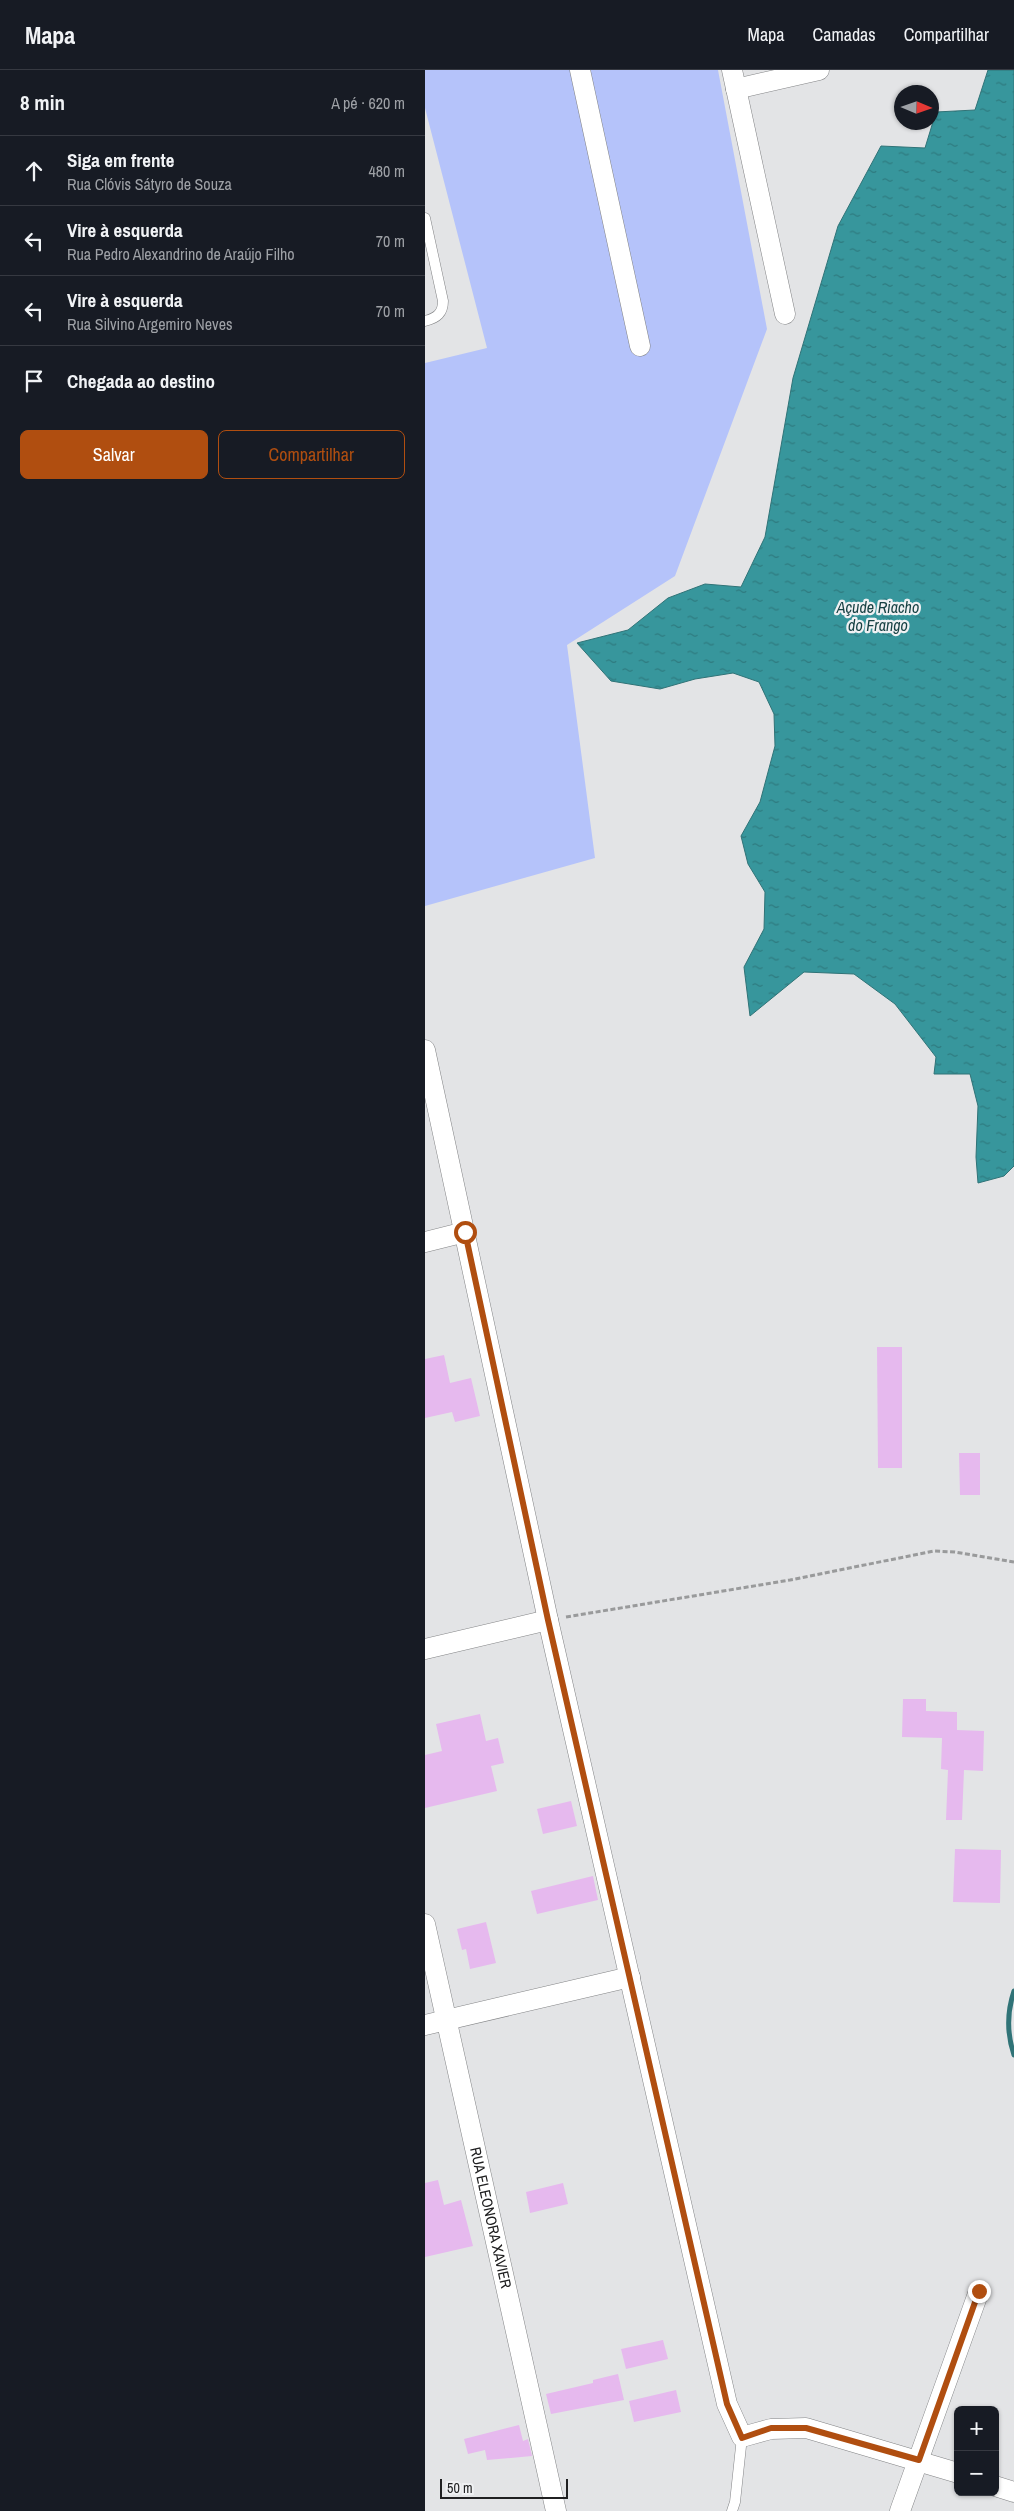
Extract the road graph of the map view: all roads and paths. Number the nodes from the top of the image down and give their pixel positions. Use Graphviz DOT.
graph roads {
  1 [pos="580,70"];
  2 [pos="819,70"];
  3 [pos="734,79"];
  4 [pos="425,218"];
  5 [pos="785,314"];
  6 [pos="427,321"];
  7 [pos="640,346"];
  8 [pos="425,1050"];
  9 [pos="465,1232"];
  10 [pos="425,1242"];
  11 [pos="1014,1562"];
  12 [pos="548,1620"];
  13 [pos="425,1649"];
  14 [pos="425,1924"];
  15 [pos="630,1978"];
  16 [pos="447,2020"];
  17 [pos="425,2025"];
  18 [pos="979,2291"];
  19 [pos="742,2438"];
  20 [pos="919,2460"];
  21 [pos="954,2472"];
  22 [pos="999,2487"];
  23 [pos="1014,2492"];
  24 [pos="556,2511"];
  25 [pos="732,2511"];
  26 [pos="900,2511"];
  1 -- 7 [label="street"];
  2 -- 3 [label="street"];
  3 -- 5 [label="street"];
  4 -- 6 [label="lane"];
  8 -- 9 [label="street"];
  9 -- 10 [label="street"];
  9 -- 12 [label="street"];
  11 -- 12 [label="path"];
  12 -- 13 [label="street"];
  12 -- 15 [label="street"];
  14 -- 16 [label="street, RUA ELEONORA XAVIER"];
  15 -- 16 [label="street"];
  15 -- 19 [label="street"];
  16 -- 17 [label="street"];
  16 -- 24 [label="street, RUA ELEONORA XAVIER"];
  18 -- 20 [label="street"];
  19 -- 20 [label="street"];
  19 -- 25 [label="lane"];
  20 -- 21 [label="street"];
  20 -- 26 [label="street"];
  22 -- 23 [label="street"];
}
